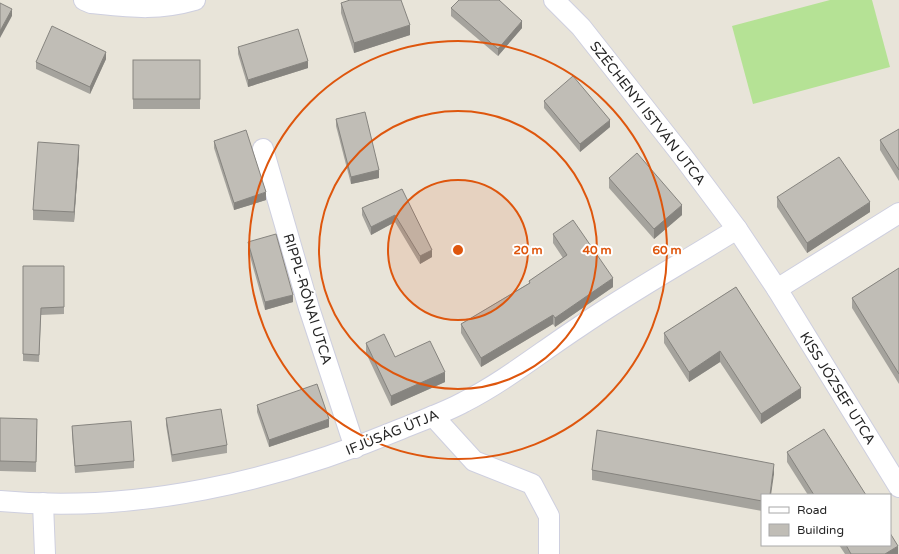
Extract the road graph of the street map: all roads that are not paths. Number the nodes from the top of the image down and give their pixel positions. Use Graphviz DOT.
graph roads {
  1 [pos="84,0"];
  2 [pos="195,0"];
  3 [pos="554,0"];
  4 [pos="263,149"];
  5 [pos="899,213"];
  6 [pos="737,229"];
  7 [pos="777,289"];
  8 [pos="433,416"];
  9 [pos="355,448"];
  10 [pos="899,487"];
  11 [pos="0,501"];
  12 [pos="42,503"];
  13 [pos="46,554"];
  14 [pos="549,554"];
  1 -- 2 [label="street"];
  3 -- 6 [label="street, SZÉCHENYI ISTVÁN UTCA"];
  4 -- 9 [label="street, RIPPL-RÓNAI UTCA"];
  5 -- 7 [label="street"];
  6 -- 7 [label="street, SZÉCHENYI ISTVÁN UTCA"];
  6 -- 8 [label="street, IFJÚSÁG ÚTJA"];
  7 -- 10 [label="street, KISS JÓZSEF UTCA"];
  8 -- 9 [label="street, IFJÚSÁG ÚTJA"];
  8 -- 14 [label="street"];
  9 -- 12 [label="street, IFJÚSÁG ÚTJA"];
  11 -- 12 [label="street, IFJÚSÁG ÚTJA"];
  12 -- 13 [label="street"];
}
